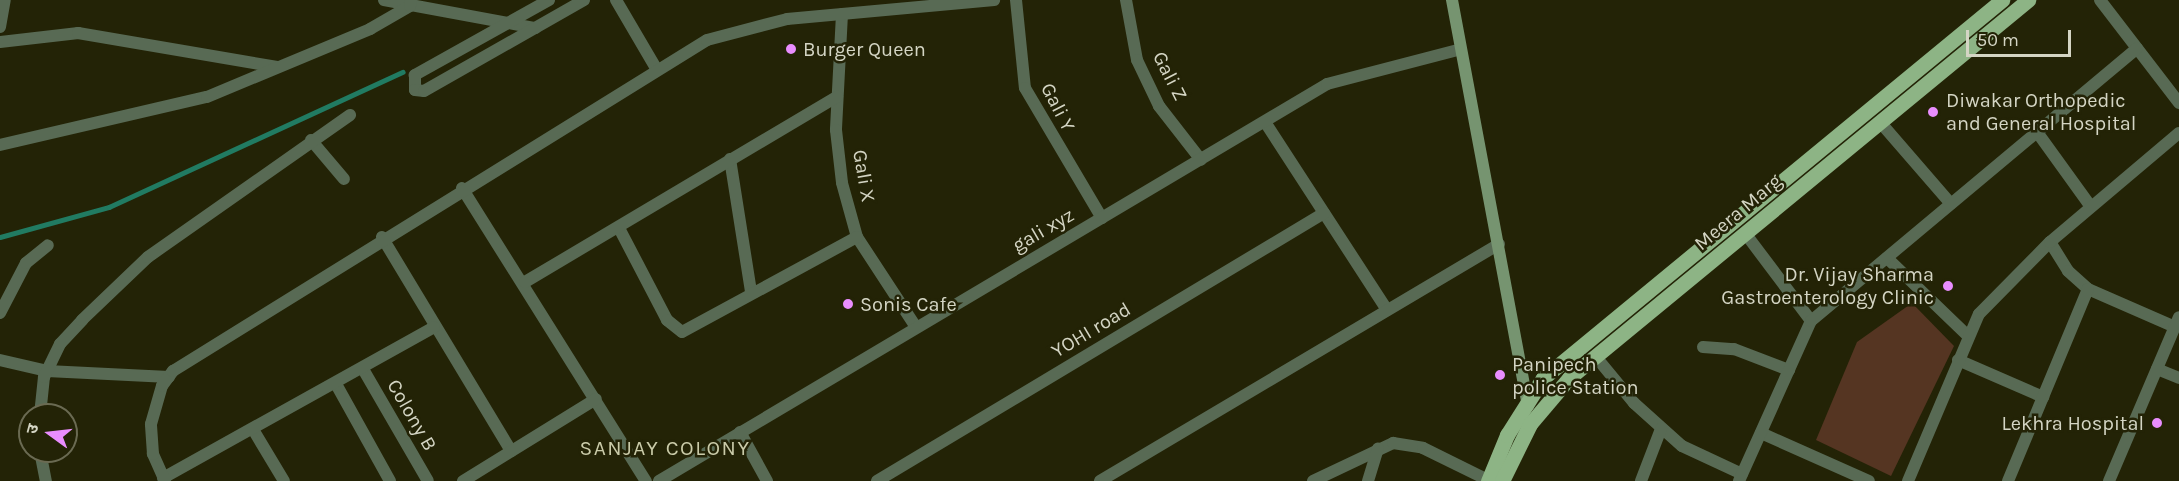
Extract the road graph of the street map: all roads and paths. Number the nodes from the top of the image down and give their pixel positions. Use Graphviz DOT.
graph roads {
  1 [pos="5,0"];
  2 [pos="384,0"];
  3 [pos="549,0"];
  4 [pos="584,0"];
  5 [pos="616,0"];
  6 [pos="994,0"];
  7 [pos="1016,0"];
  8 [pos="1126,0"];
  9 [pos="1452,0"];
  10 [pos="2002,0"];
  11 [pos="2028,0"];
  12 [pos="2100,0"];
  13 [pos="411,3"];
  14 [pos="915,4"];
  15 [pos="842,14"];
  16 [pos="512,22"];
  17 [pos="0,27"];
  18 [pos="536,28"];
  19 [pos="0,42"];
  20 [pos="2137,48"];
  21 [pos="1461,49"];
  22 [pos="277,67"];
  23 [pos="657,70"];
  24 [pos="837,97"];
  25 [pos="2179,103"];
  26 [pos="350,115"];
  27 [pos="1265,122"];
  28 [pos="1881,122"];
  29 [pos="2037,132"];
  30 [pos="2179,133"];
  31 [pos="311,140"];
  32 [pos="0,145"];
  33 [pos="730,159"];
  34 [pos="1201,160"];
  35 [pos="344,179"];
  36 [pos="462,188"];
  37 [pos="1951,204"];
  38 [pos="2091,207"];
  39 [pos="1324,213"];
  40 [pos="1102,218"];
  41 [pos="619,228"];
  42 [pos="1745,233"];
  43 [pos="382,237"];
  44 [pos="856,237"];
  45 [pos="2050,242"];
  46 [pos="1498,244"];
  47 [pos="48,245"];
  48 [pos="1887,258"];
  49 [pos="525,282"];
  50 [pos="2088,289"];
  51 [pos="751,292"];
  52 [pos="1387,310"];
  53 [pos="0,313"];
  54 [pos="1811,321"];
  55 [pos="2177,322"];
  56 [pos="434,327"];
  57 [pos="916,327"];
  58 [pos="1966,335"];
  59 [pos="1704,347"];
  60 [pos="1596,357"];
  61 [pos="0,360"];
  62 [pos="1958,360"];
  63 [pos="363,369"];
  64 [pos="2157,369"];
  65 [pos="1789,370"];
  66 [pos="47,371"];
  67 [pos="169,377"];
  68 [pos="2179,378"];
  69 [pos="336,384"];
  70 [pos="1527,398"];
  71 [pos="2043,398"];
  72 [pos="597,399"];
  73 [pos="41,403"];
  74 [pos="1530,424"];
  75 [pos="1661,429"];
  76 [pos="254,431"];
  77 [pos="740,432"];
  78 [pos="1761,433"];
  79 [pos="1378,449"];
  80 [pos="511,451"];
  81 [pos="42,463"];
  82 [pos="1741,478"];
  83 [pos="164,480"];
  84 [pos="46,481"];
  85 [pos="284,481"];
  86 [pos="390,481"];
  87 [pos="428,481"];
  88 [pos="463,481"];
  89 [pos="646,481"];
  90 [pos="659,481"];
  91 [pos="767,481"];
  92 [pos="878,481"];
  93 [pos="1100,481"];
  94 [pos="1313,481"];
  95 [pos="1368,481"];
  96 [pos="1493,481"];
  97 [pos="1641,481"];
  98 [pos="1869,481"];
  99 [pos="1908,481"];
  100 [pos="2008,481"];
  101 [pos="2109,481"];
  1 -- 17 [label="street"];
  2 -- 13 [label="street"];
  3 -- 16 [label="street"];
  4 -- 18 [label="street"];
  5 -- 23 [label="street"];
  6 -- 14 [label="street"];
  7 -- 40 [label="street, Gali Y"];
  8 -- 34 [label="street, Gali Z"];
  9 -- 21 [label="street"];
  10 -- 70 [label="main road, Meera Marg"];
  11 -- 28 [label="main road, Meera Marg"];
  12 -- 20 [label="street"];
  13 -- 16 [label="street"];
  13 -- 22 [label="street"];
  14 -- 15 [label="street"];
  15 -- 23 [label="street"];
  15 -- 24 [label="street, Gali X"];
  16 -- 18 [label="street"];
  16 -- 18 [label="street"];
  19 -- 22 [label="street"];
  20 -- 25 [label="street"];
  20 -- 29 [label="street"];
  21 -- 27 [label="street, gali xyz"];
  21 -- 46 [label="street"];
  22 -- 32 [label="street"];
  23 -- 36 [label="street"];
  24 -- 33 [label="street"];
  24 -- 44 [label="street, Gali X"];
  26 -- 31 [label="street"];
  27 -- 34 [label="street, gali xyz"];
  27 -- 39 [label="street"];
  28 -- 37 [label="street"];
  28 -- 42 [label="main road, Meera Marg"];
  29 -- 37 [label="street"];
  29 -- 38 [label="street"];
  30 -- 38 [label="street"];
  31 -- 35 [label="street"];
  31 -- 66 [label="street"];
  33 -- 41 [label="street"];
  33 -- 51 [label="street"];
  34 -- 40 [label="street, gali xyz"];
  36 -- 43 [label="street"];
  36 -- 49 [label="street"];
  37 -- 48 [label="street"];
  38 -- 45 [label="street"];
  39 -- 52 [label="street"];
  39 -- 92 [label="street, YOHI road"];
  40 -- 57 [label="street, gali xyz"];
  41 -- 49 [label="street"];
  41 -- 51 [label="street"];
  42 -- 54 [label="street"];
  42 -- 60 [label="main road, Meera Marg"];
  43 -- 56 [label="street"];
  43 -- 67 [label="street"];
  44 -- 51 [label="street"];
  44 -- 57 [label="street, Gali X"];
  45 -- 50 [label="street"];
  45 -- 58 [label="street"];
  46 -- 52 [label="street"];
  46 -- 70 [label="street"];
  47 -- 53 [label="street"];
  48 -- 54 [label="street"];
  48 -- 58 [label="street"];
  49 -- 72 [label="street"];
  50 -- 55 [label="street"];
  50 -- 71 [label="street"];
  52 -- 93 [label="street"];
  54 -- 65 [label="street"];
  55 -- 64 [label="street"];
  56 -- 63 [label="street"];
  56 -- 80 [label="street"];
  57 -- 77 [label="street, gali xyz"];
  58 -- 62 [label="street"];
  59 -- 65 [label="street"];
  60 -- 74 [label="main road, Meera Marg"];
  60 -- 75 [label="street"];
  61 -- 66 [label="street"];
  62 -- 71 [label="street"];
  62 -- 99 [label="street"];
  63 -- 69 [label="street"];
  63 -- 87 [label="street, Colony B"];
  64 -- 68 [label="street"];
  64 -- 101 [label="street"];
  65 -- 78 [label="street"];
  66 -- 67 [label="street"];
  66 -- 73 [label="street"];
  67 -- 83 [label="street"];
  69 -- 76 [label="street"];
  69 -- 86 [label="street"];
  70 -- 74 [label="street"];
  70 -- 96 [label="main road, Meera Marg"];
  71 -- 100 [label="street"];
  72 -- 80 [label="street"];
  72 -- 89 [label="street"];
  74 -- 96 [label="main road, Meera Marg"];
  75 -- 82 [label="street"];
  75 -- 97 [label="street"];
  76 -- 83 [label="street"];
  76 -- 85 [label="street"];
  77 -- 90 [label="street, gali xyz"];
  77 -- 91 [label="street"];
  78 -- 82 [label="street"];
  78 -- 98 [label="street"];
  79 -- 94 [label="street"];
  79 -- 95 [label="street"];
  79 -- 96 [label="street"];
  80 -- 88 [label="street"];
  81 -- 84 [label="street"];
}
